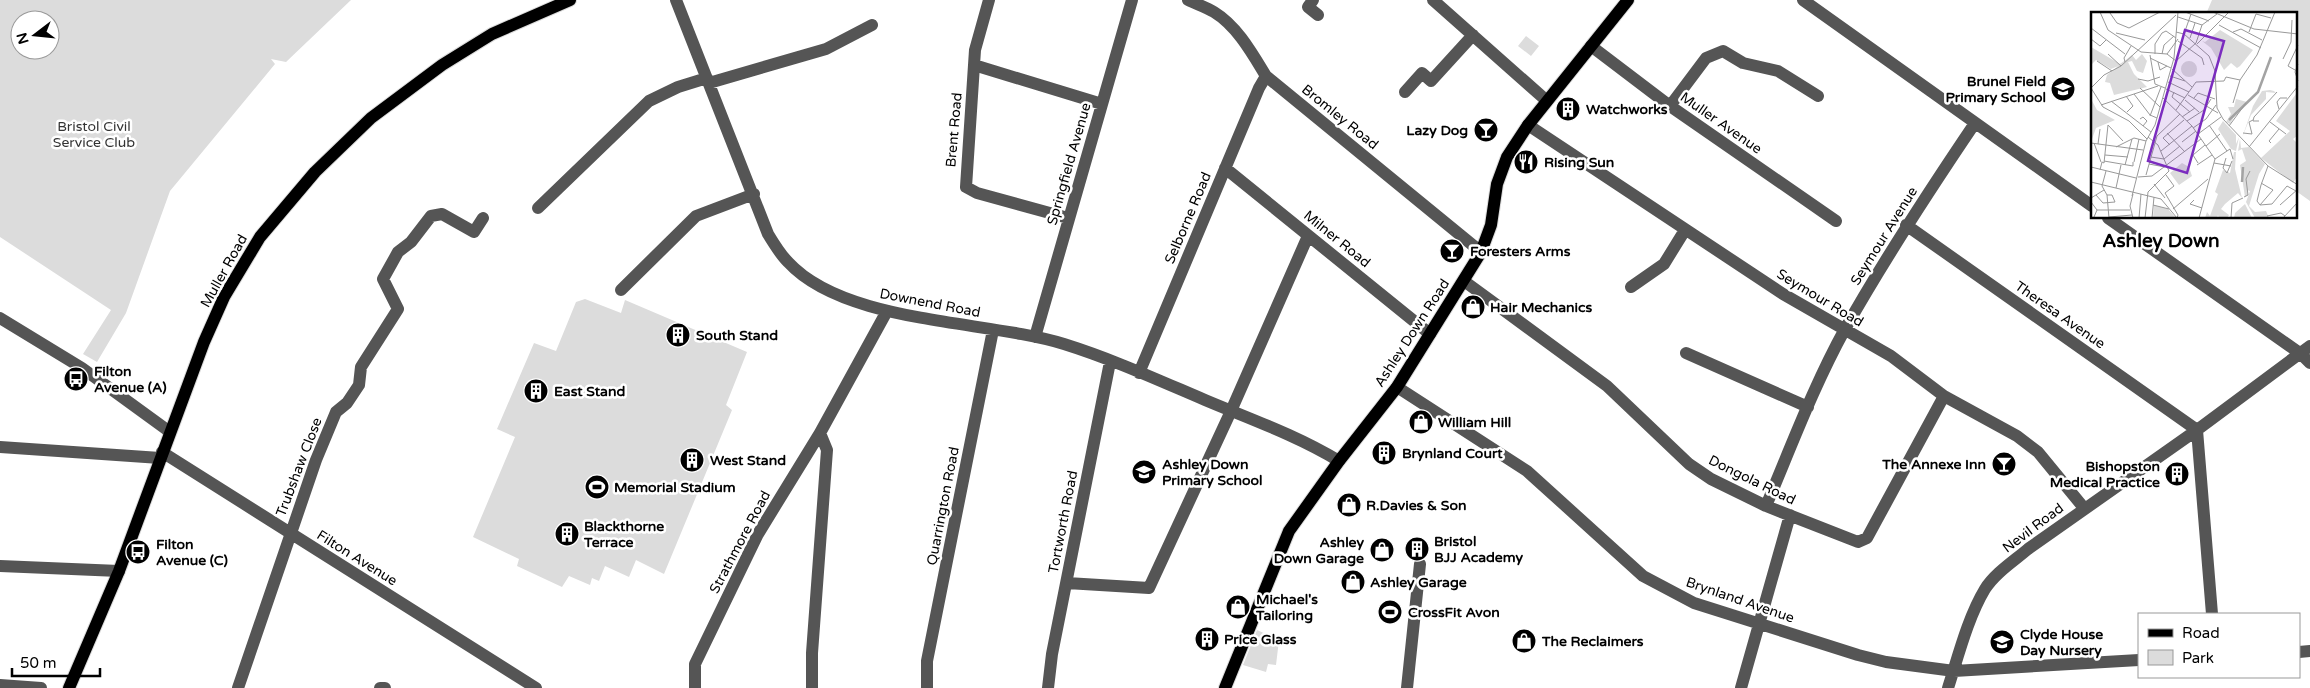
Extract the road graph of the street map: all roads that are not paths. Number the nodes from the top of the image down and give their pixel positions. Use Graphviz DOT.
graph roads {
  1 [pos="570,0"];
  2 [pos="676,0"];
  3 [pos="989,0"];
  4 [pos="1132,0"];
  5 [pos="1188,0"];
  6 [pos="1313,0"];
  7 [pos="1433,0"];
  8 [pos="1628,0"];
  9 [pos="1803,0"];
  10 [pos="1318,15"];
  11 [pos="872,25"];
  12 [pos="1473,35"];
  13 [pos="1591,46"];
  14 [pos="974,65"];
  15 [pos="1266,76"];
  16 [pos="708,81"];
  17 [pos="1405,92"];
  18 [pos="1818,96"];
  19 [pos="1547,101"];
  20 [pos="1102,104"];
  21 [pos="1670,106"];
  22 [pos="1975,123"];
  23 [pos="1528,125"];
  24 [pos="1225,168"];
  25 [pos="754,194"];
  26 [pos="2091,205"];
  27 [pos="538,208"];
  28 [pos="483,218"];
  29 [pos="1068,218"];
  30 [pos="2109,219"];
  31 [pos="1836,221"];
  32 [pos="1906,225"];
  33 [pos="1685,230"];
  34 [pos="1308,236"];
  35 [pos="1481,252"];
  36 [pos="1464,281"];
  37 [pos="1631,286"];
  38 [pos="621,290"];
  39 [pos="887,311"];
  40 [pos="0,318"];
  41 [pos="993,330"];
  42 [pos="1844,331"];
  43 [pos="1430,334"];
  44 [pos="1035,337"];
  45 [pos="1686,353"];
  46 [pos="2307,354"];
  47 [pos="1110,362"];
  48 [pos="1139,373"];
  49 [pos="1397,387"];
  50 [pos="1944,396"];
  51 [pos="1808,407"];
  52 [pos="1231,411"];
  53 [pos="2197,430"];
  54 [pos="170,432"];
  55 [pos="820,432"];
  56 [pos="0,447"];
  57 [pos="161,455"];
  58 [pos="1339,461"];
  59 [pos="1766,506"];
  60 [pos="2084,508"];
  61 [pos="1790,515"];
  62 [pos="290,534"];
  63 [pos="1420,564"];
  64 [pos="0,566"];
  65 [pos="120,571"];
  66 [pos="1066,583"];
  67 [pos="2212,613"];
  68 [pos="1760,624"];
  69 [pos="2138,660"];
  70 [pos="1954,671"];
  71 [pos="0,685"];
  72 [pos="67,687"];
  73 [pos="41,688"];
  74 [pos="238,688"];
  75 [pos="380,688"];
  76 [pos="385,688"];
  77 [pos="536,688"];
  78 [pos="695,688"];
  79 [pos="812,688"];
  80 [pos="927,688"];
  81 [pos="1048,688"];
  82 [pos="1225,688"];
  83 [pos="1407,688"];
  84 [pos="1741,688"];
  85 [pos="1948,688"];
  1 -- 54 [label="main road, Muller Road"];
  2 -- 16 [label="street, Downend Road"];
  3 -- 14 [label="street, Brent Road"];
  4 -- 20 [label="street, Springfield Avenue"];
  5 -- 15 [label="street, Bromley Road"];
  6 -- 10 [label="street"];
  7 -- 12 [label="street"];
  8 -- 13 [label="main road, Ashley Down Road"];
  9 -- 22 [label="street"];
  11 -- 16 [label="street"];
  12 -- 17 [label="street"];
  12 -- 19 [label="street"];
  13 -- 19 [label="main road, Ashley Down Road"];
  13 -- 21 [label="street, Muller Avenue"];
  14 -- 20 [label="street"];
  14 -- 29 [label="street, Brent Road"];
  15 -- 24 [label="street, Selborne Road"];
  15 -- 35 [label="street, Bromley Road"];
  16 -- 25 [label="street, Downend Road"];
  16 -- 27 [label="street"];
  18 -- 21 [label="street"];
  19 -- 23 [label="main road, Ashley Down Road"];
  20 -- 29 [label="street, Springfield Avenue"];
  21 -- 31 [label="street, Muller Avenue"];
  22 -- 26 [label="street"];
  22 -- 32 [label="street, Seymour Avenue"];
  23 -- 33 [label="street, Seymour Road"];
  23 -- 35 [label="main road, Ashley Down Road"];
  24 -- 34 [label="street, Milner Road"];
  24 -- 48 [label="street, Selborne Road"];
  25 -- 38 [label="street"];
  25 -- 39 [label="street, Downend Road"];
  28 -- 62 [label="street, Trubshaw Close"];
  29 -- 44 [label="street, Springfield Avenue"];
  30 -- 46 [label="street"];
  32 -- 42 [label="street, Seymour Avenue"];
  32 -- 53 [label="street, Theresa Avenue"];
  33 -- 37 [label="street"];
  33 -- 42 [label="street, Seymour Road"];
  34 -- 43 [label="street, Milner Road"];
  34 -- 52 [label="street"];
  35 -- 36 [label="main road, Ashley Down Road"];
  36 -- 43 [label="main road, Ashley Down Road"];
  36 -- 59 [label="street, Dongola Road"];
  39 -- 41 [label="street, Downend Road"];
  39 -- 55 [label="street, Strathmore Road"];
  40 -- 54 [label="street"];
  41 -- 44 [label="street, Downend Road"];
  41 -- 80 [label="street, Quarrington Road"];
  42 -- 50 [label="street, Seymour Road"];
  42 -- 51 [label="street, Seymour Avenue"];
  43 -- 49 [label="main road, Ashley Down Road"];
  44 -- 47 [label="street, Downend Road"];
  45 -- 51 [label="street"];
  46 -- 53 [label="street, Nevil Road"];
  47 -- 48 [label="street, Downend Road"];
  47 -- 66 [label="street, Tortworth Road"];
  48 -- 52 [label="street, Downend Road"];
  49 -- 58 [label="main road, Ashley Down Road"];
  49 -- 68 [label="street, Brynland Avenue"];
  50 -- 60 [label="street, Seymour Road"];
  50 -- 61 [label="street, Dongola Road"];
  51 -- 59 [label="street, Seymour Avenue"];
  52 -- 58 [label="street, Downend Road"];
  52 -- 66 [label="street"];
  53 -- 60 [label="street, Nevil Road"];
  53 -- 67 [label="street"];
  54 -- 57 [label="main road, Muller Road"];
  55 -- 78 [label="street, Strathmore Road"];
  55 -- 79 [label="street"];
  56 -- 57 [label="street"];
  57 -- 62 [label="street, Filton Avenue"];
  57 -- 65 [label="main road, Muller Road"];
  58 -- 82 [label="main road, Ashley Down Road"];
  59 -- 61 [label="street, Dongola Road"];
  60 -- 70 [label="street, Nevil Road"];
  61 -- 68 [label="street"];
  62 -- 74 [label="street"];
  62 -- 77 [label="street, Filton Avenue"];
  63 -- 83 [label="street"];
  64 -- 65 [label="street"];
  65 -- 72 [label="main road, Muller Road"];
  66 -- 81 [label="street, Tortworth Road"];
  68 -- 70 [label="street, Brynland Avenue"];
  68 -- 84 [label="street"];
  69 -- 70 [label="street, Brynland Avenue"];
  70 -- 85 [label="street, Nevil Road"];
  71 -- 73 [label="street"];
  75 -- 76 [label="street"];
}
